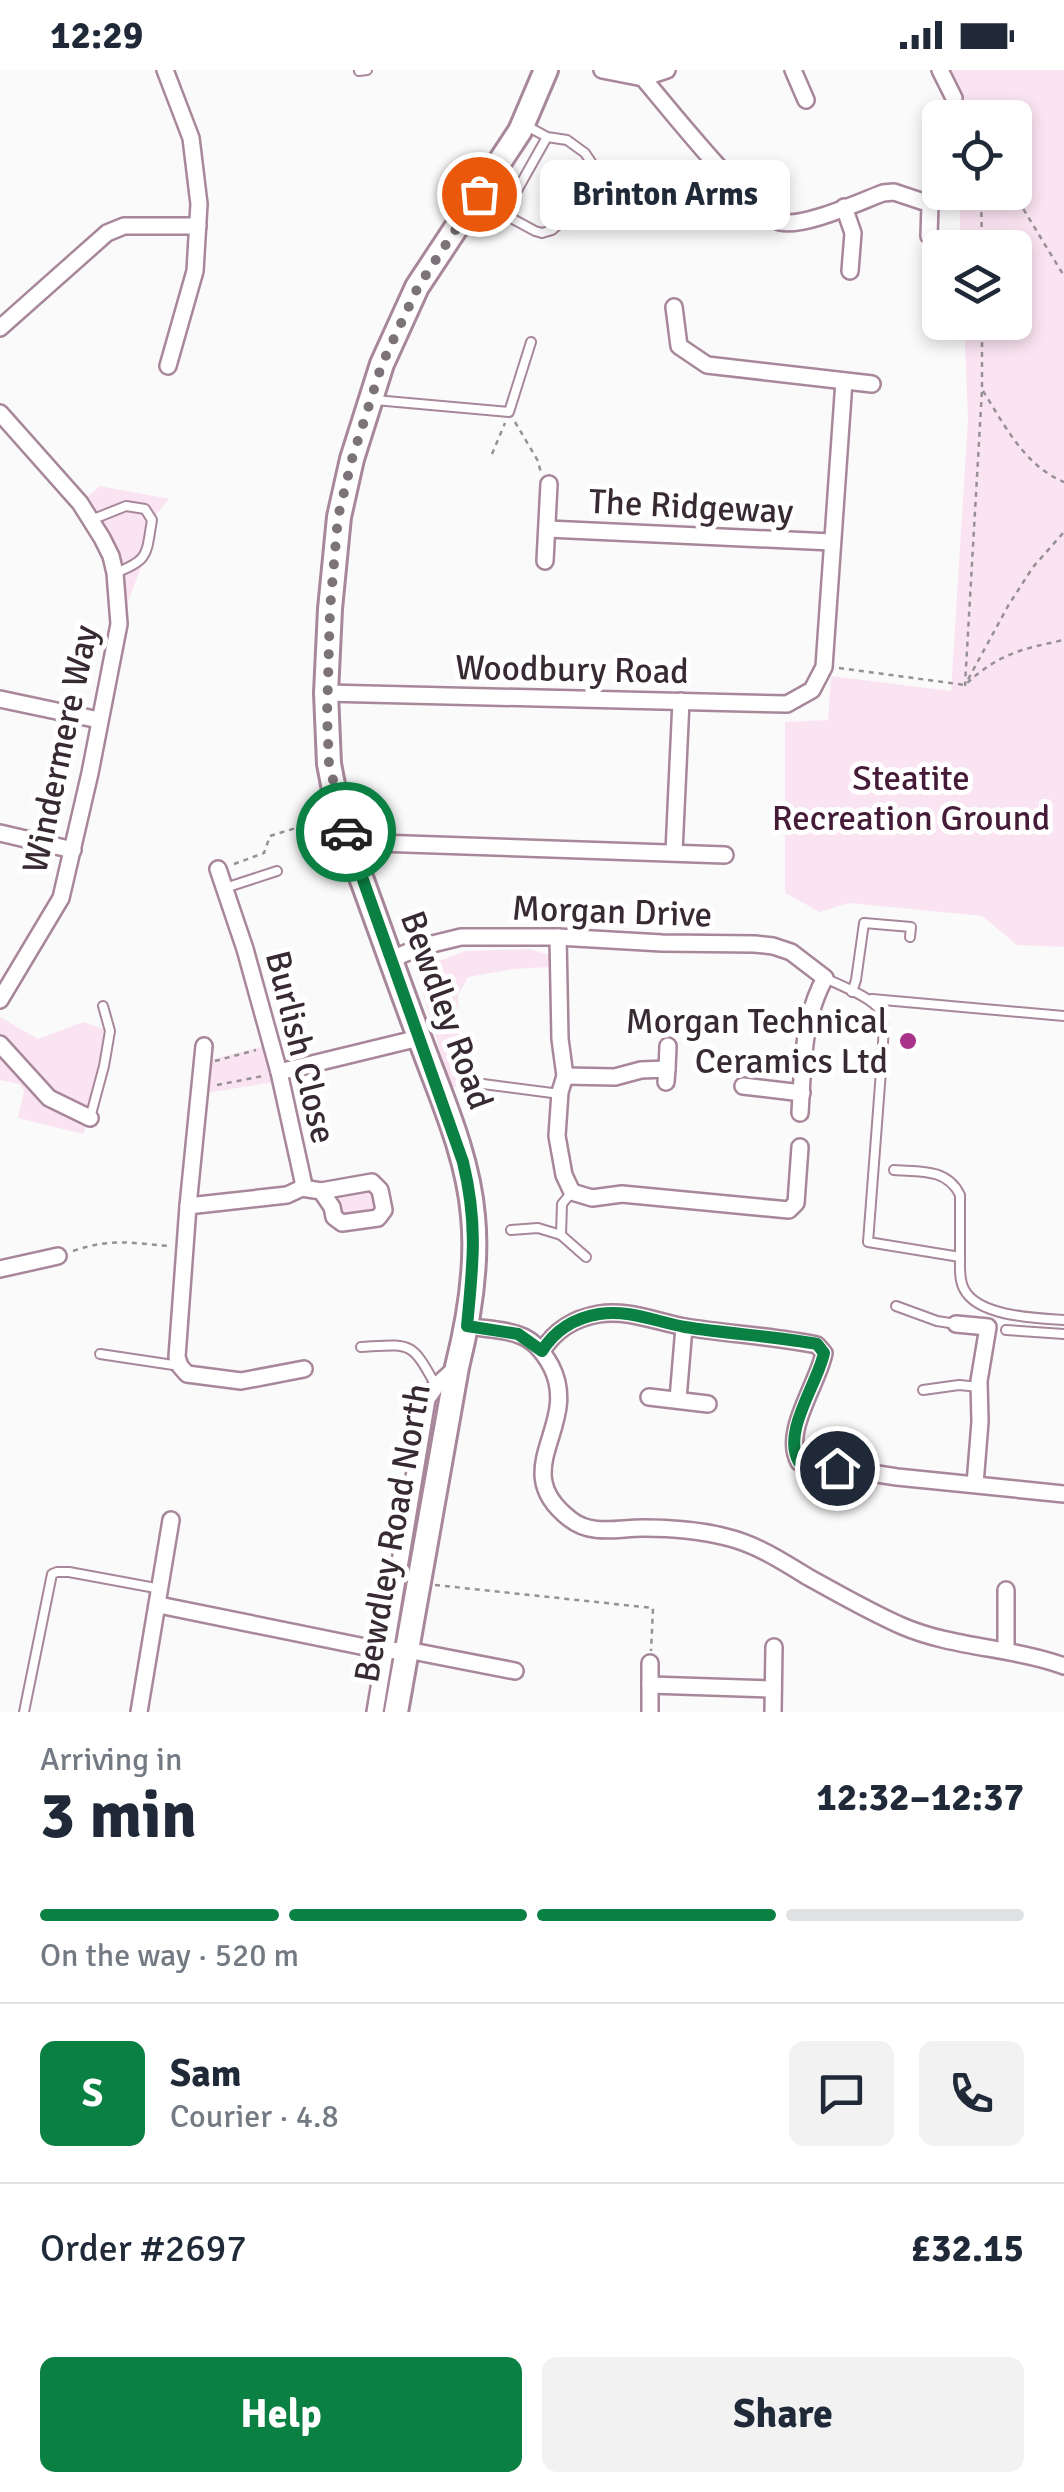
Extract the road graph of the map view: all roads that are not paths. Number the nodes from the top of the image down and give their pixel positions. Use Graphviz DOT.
graph roads {
  1 [pos="166,70"];
  2 [pos="367,70"];
  3 [pos="546,70"];
  4 [pos="602,70"];
  5 [pos="668,70"];
  6 [pos="794,70"];
  7 [pos="940,70"];
  8 [pos="360,71"];
  9 [pos="643,78"];
  10 [pos="954,98"];
  11 [pos="806,100"];
  12 [pos="523,124"];
  13 [pos="547,137"];
  14 [pos="844,207"];
  15 [pos="198,226"];
  16 [pos="929,230"];
  17 [pos="850,271"];
  18 [pos="674,307"];
  19 [pos="0,328"];
  20 [pos="531,342"];
  21 [pos="168,366"];
  22 [pos="844,381"];
  23 [pos="872,384"];
  24 [pos="370,399"];
  25 [pos="0,414"];
  26 [pos="549,484"];
  27 [pos="91,520"];
  28 [pos="548,529"];
  29 [pos="832,542"];
  30 [pos="545,561"];
  31 [pos="115,573"];
  32 [pos="812,690"];
  33 [pos="326,692"];
  34 [pos="0,699"];
  35 [pos="680,701"];
  36 [pos="99,720"];
  37 [pos="0,833"];
  38 [pos="348,842"];
  39 [pos="73,850"];
  40 [pos="674,852"];
  41 [pos="725,855"];
  42 [pos="218,869"];
  43 [pos="277,871"];
  44 [pos="225,888"];
  45 [pos="558,937"];
  46 [pos="910,938"];
  47 [pos="392,959"];
  48 [pos="824,978"];
  49 [pos="852,992"];
  50 [pos="867,999"];
  51 [pos="0,1000"];
  52 [pos="104,1006"];
  53 [pos="1064,1016"];
  54 [pos="419,1038"];
  55 [pos="0,1044"];
  56 [pos="204,1046"];
  57 [pos="668,1046"];
  58 [pos="279,1072"];
  59 [pos="565,1076"];
  60 [pos="483,1084"];
  61 [pos="743,1086"];
  62 [pos="802,1092"];
  63 [pos="560,1094"];
  64 [pos="800,1113"];
  65 [pos="90,1118"];
  66 [pos="800,1147"];
  67 [pos="894,1170"];
  68 [pos="302,1188"];
  69 [pos="340,1188"];
  70 [pos="321,1191"];
  71 [pos="572,1192"];
  72 [pos="188,1206"];
  73 [pos="332,1207"];
  74 [pos="511,1230"];
  75 [pos="560,1235"];
  76 [pos="58,1256"];
  77 [pos="586,1257"];
  78 [pos="960,1257"];
  79 [pos="0,1269"];
  80 [pos="896,1306"];
  81 [pos="1064,1320"];
  82 [pos="956,1324"];
  83 [pos="467,1326"];
  84 [pos="684,1327"];
  85 [pos="988,1327"];
  86 [pos="1006,1330"];
  87 [pos="1064,1334"];
  88 [pos="360,1347"];
  89 [pos="542,1351"];
  90 [pos="100,1354"];
  91 [pos="180,1366"];
  92 [pos="457,1367"];
  93 [pos="304,1369"];
  94 [pos="436,1386"];
  95 [pos="979,1387"];
  96 [pos="923,1390"];
  97 [pos="649,1397"];
  98 [pos="678,1399"];
  99 [pos="708,1404"];
  100 [pos="975,1484"];
  101 [pos="1064,1494"];
  102 [pos="171,1520"];
  103 [pos="1006,1590"];
  104 [pos="160,1597"];
  105 [pos="774,1647"];
  106 [pos="1006,1650"];
  107 [pos="396,1651"];
  108 [pos="650,1663"];
  109 [pos="1064,1666"];
  110 [pos="515,1671"];
  111 [pos="650,1685"];
  112 [pos="773,1689"];
  113 [pos="24,1712"];
  114 [pos="139,1712"];
  115 [pos="375,1712"];
  116 [pos="396,1712"];
  117 [pos="650,1712"];
  118 [pos="773,1712"];
  1 -- 15 [label="street"];
  2 -- 8 [label="lane"];
  3 -- 12 [label="main road, Bewdley Road"];
  4 -- 9 [label="street"];
  5 -- 9 [label="street"];
  6 -- 11 [label="street"];
  7 -- 10 [label="street"];
  9 -- 14 [label="street"];
  12 -- 13 [label="lane"];
  12 -- 24 [label="main road, Bewdley Road"];
  13 -- 13 [label="lane"];
  14 -- 16 [label="street"];
  14 -- 17 [label="street"];
  15 -- 19 [label="street"];
  15 -- 21 [label="street"];
  18 -- 22 [label="street"];
  20 -- 24 [label="lane"];
  22 -- 23 [label="street"];
  22 -- 29 [label="street, The Ridgeway"];
  24 -- 33 [label="main road, Bewdley Road"];
  25 -- 27 [label="street, Windermere Way"];
  26 -- 28 [label="street"];
  27 -- 31 [label="street, Windermere Way"];
  27 -- 31 [label="lane"];
  28 -- 29 [label="street, The Ridgeway"];
  28 -- 30 [label="street"];
  29 -- 32 [label="street, The Ridgeway"];
  31 -- 36 [label="street, Windermere Way"];
  32 -- 35 [label="street, Woodbury Road"];
  33 -- 35 [label="street, Woodbury Road"];
  33 -- 38 [label="main road, Bewdley Road"];
  34 -- 36 [label="street"];
  35 -- 40 [label="street"];
  36 -- 39 [label="street, Windermere Way"];
  37 -- 39 [label="street"];
  38 -- 40 [label="street"];
  38 -- 47 [label="main road, Bewdley Road"];
  39 -- 51 [label="street, Windermere Way"];
  40 -- 41 [label="street"];
  42 -- 44 [label="street, Burlish Close"];
  43 -- 44 [label="lane"];
  44 -- 58 [label="street, Burlish Close"];
  45 -- 47 [label="street, Morgan Drive"];
  45 -- 48 [label="street, Morgan Drive"];
  45 -- 59 [label="street"];
  46 -- 49 [label="lane"];
  47 -- 54 [label="main road, Bewdley Road"];
  48 -- 49 [label="lane"];
  48 -- 62 [label="street"];
  49 -- 50 [label="lane"];
  50 -- 53 [label="lane"];
  50 -- 78 [label="lane"];
  52 -- 65 [label="lane"];
  54 -- 58 [label="street"];
  54 -- 83 [label="main road, Bewdley Road"];
  55 -- 65 [label="street"];
  56 -- 72 [label="street"];
  57 -- 59 [label="street"];
  58 -- 68 [label="street, Burlish Close"];
  59 -- 63 [label="street"];
  60 -- 63 [label="lane"];
  61 -- 62 [label="street"];
  62 -- 64 [label="street"];
  63 -- 71 [label="street"];
  66 -- 71 [label="street"];
  67 -- 78 [label="lane"];
  68 -- 70 [label="street"];
  68 -- 72 [label="street, Burlish Close"];
  69 -- 70 [label="street"];
  69 -- 73 [label="street"];
  69 -- 73 [label="street"];
  70 -- 73 [label="street"];
  71 -- 75 [label="lane"];
  72 -- 91 [label="street"];
  74 -- 75 [label="lane"];
  75 -- 77 [label="lane"];
  76 -- 79 [label="street"];
  78 -- 81 [label="lane"];
  80 -- 82 [label="lane"];
  82 -- 85 [label="street"];
  83 -- 89 [label="street"];
  83 -- 92 [label="main road, Bewdley Road"];
  84 -- 89 [label="street"];
  84 -- 98 [label="street"];
  84 -- 100 [label="street"];
  85 -- 86 [label="street"];
  85 -- 95 [label="street"];
  86 -- 87 [label="lane"];
  88 -- 94 [label="lane"];
  89 -- 106 [label="street"];
  90 -- 91 [label="lane"];
  91 -- 93 [label="street"];
  92 -- 94 [label="street"];
  92 -- 107 [label="main road, Bewdley Road North"];
  94 -- 107 [label="street"];
  95 -- 96 [label="lane"];
  95 -- 100 [label="street"];
  97 -- 98 [label="street"];
  98 -- 99 [label="street"];
  100 -- 101 [label="street"];
  102 -- 104 [label="street"];
  103 -- 106 [label="street"];
  104 -- 107 [label="street"];
  104 -- 113 [label="lane"];
  104 -- 114 [label="street"];
  105 -- 112 [label="street"];
  106 -- 109 [label="street"];
  107 -- 110 [label="street"];
  107 -- 115 [label="street"];
  107 -- 116 [label="main road, Bewdley Road North"];
  108 -- 111 [label="street"];
  111 -- 112 [label="street"];
  111 -- 117 [label="street"];
  112 -- 118 [label="street"];
}
